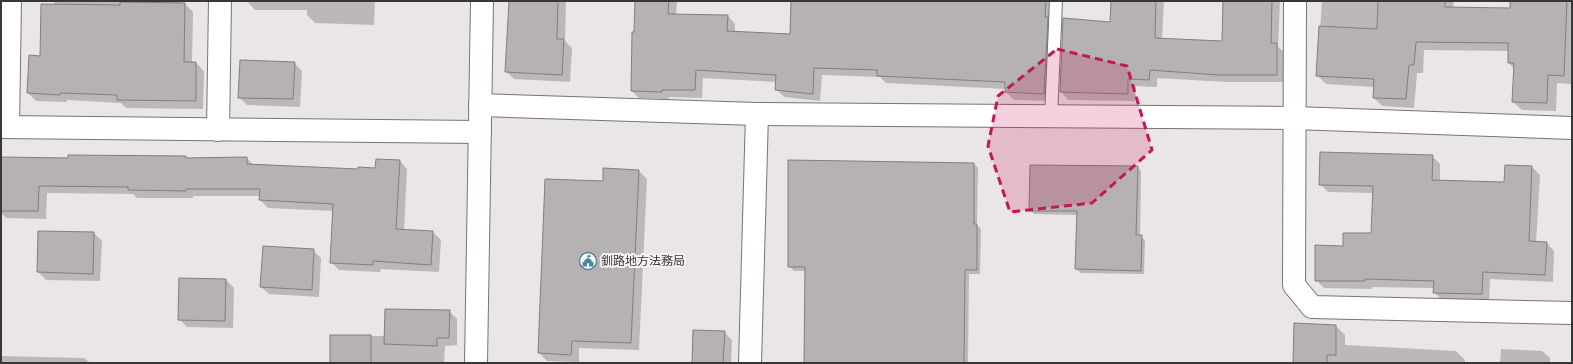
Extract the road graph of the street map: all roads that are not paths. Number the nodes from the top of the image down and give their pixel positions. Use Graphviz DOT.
graph roads {
  1 [pos="10,1"];
  2 [pos="220,1"];
  3 [pos="482,1"];
  4 [pos="1056,1"];
  5 [pos="1295,1"];
  6 [pos="480,105"];
  7 [pos="757,114"];
  8 [pos="1051,117"];
  9 [pos="1294,118"];
  10 [pos="4,127"];
  11 [pos="1572,128"];
  12 [pos="218,130"];
  13 [pos="480,132"];
  14 [pos="1572,313"];
  15 [pos="476,363"];
  16 [pos="750,363"];
  1 -- 10 [label="street"];
  2 -- 12 [label="street"];
  3 -- 6 [label="street"];
  4 -- 8 [label="lane"];
  5 -- 9 [label="street"];
  6 -- 7 [label="street"];
  6 -- 13 [label="street"];
  7 -- 8 [label="street"];
  7 -- 16 [label="street"];
  8 -- 9 [label="street"];
  9 -- 11 [label="street"];
  9 -- 14 [label="street"];
  10 -- 12 [label="street"];
  12 -- 13 [label="street"];
  13 -- 15 [label="street"];
}
